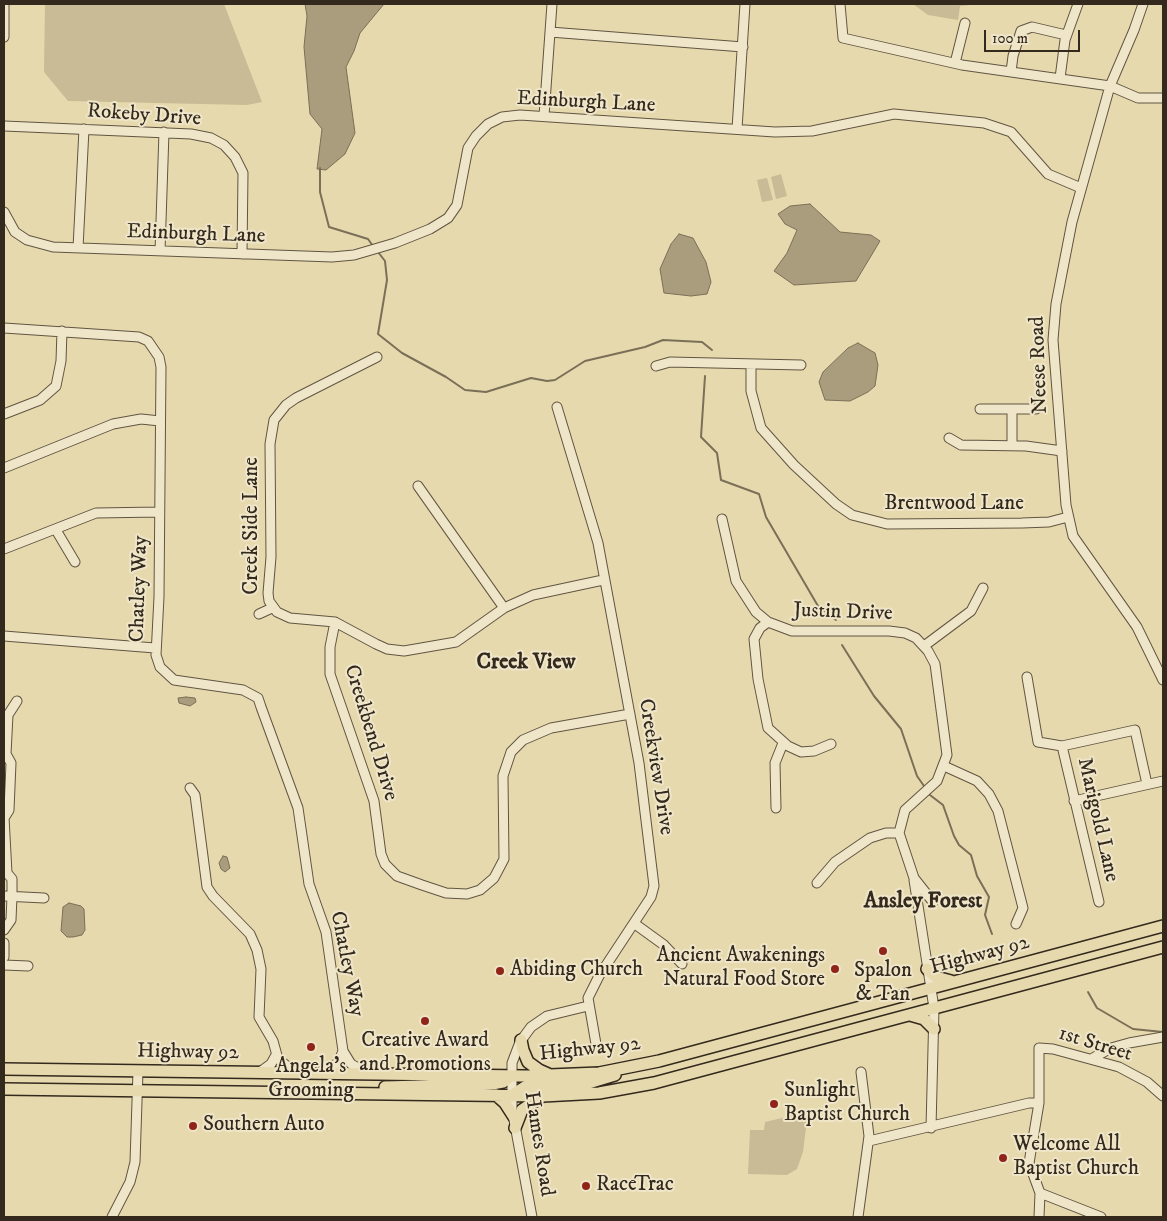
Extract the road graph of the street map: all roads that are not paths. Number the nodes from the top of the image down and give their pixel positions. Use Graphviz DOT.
graph roads {
  1 [pos="4,4"];
  2 [pos="552,4"];
  3 [pos="745,4"];
  4 [pos="840,4"];
  5 [pos="1078,4"];
  6 [pos="1143,4"];
  7 [pos="965,23"];
  8 [pos="550,32"];
  9 [pos="1066,34"];
  10 [pos="4,37"];
  11 [pos="743,47"];
  12 [pos="955,63"];
  13 [pos="1012,72"];
  14 [pos="1060,78"];
  15 [pos="1110,86"];
  16 [pos="1163,98"];
  17 [pos="544,116"];
  18 [pos="4,126"];
  19 [pos="84,129"];
  20 [pos="737,129"];
  21 [pos="164,132"];
  22 [pos="1082,188"];
  23 [pos="4,212"];
  24 [pos="78,248"];
  25 [pos="160,251"];
  26 [pos="242,254"];
  27 [pos="4,328"];
  28 [pos="62,331"];
  29 [pos="377,357"];
  30 [pos="751,364"];
  31 [pos="801,365"];
  32 [pos="656,366"];
  33 [pos="556,407"];
  34 [pos="980,409"];
  35 [pos="1012,409"];
  36 [pos="1036,409"];
  37 [pos="4,414"];
  38 [pos="160,420"];
  39 [pos="949,438"];
  40 [pos="1012,446"];
  41 [pos="1062,451"];
  42 [pos="4,468"];
  43 [pos="418,486"];
  44 [pos="159,512"];
  45 [pos="1068,517"];
  46 [pos="722,519"];
  47 [pos="56,530"];
  48 [pos="4,549"];
  49 [pos="75,562"];
  50 [pos="603,580"];
  51 [pos="982,588"];
  52 [pos="272,608"];
  53 [pos="504,608"];
  54 [pos="259,614"];
  55 [pos="335,622"];
  56 [pos="768,622"];
  57 [pos="4,636"];
  58 [pos="924,646"];
  59 [pos="155,648"];
  60 [pos="1027,677"];
  61 [pos="1163,680"];
  62 [pos="17,702"];
  63 [pos="630,714"];
  64 [pos="783,743"];
  65 [pos="831,744"];
  66 [pos="1062,746"];
  67 [pos="5,756"];
  68 [pos="944,766"];
  69 [pos="1163,781"];
  70 [pos="1147,784"];
  71 [pos="190,788"];
  72 [pos="1074,800"];
  73 [pos="776,808"];
  74 [pos="4,818"];
  75 [pos="899,833"];
  76 [pos="6,875"];
  77 [pos="914,878"];
  78 [pos="817,883"];
  79 [pos="8,896"];
  80 [pos="44,898"];
  81 [pos="933,902"];
  82 [pos="1098,902"];
  83 [pos="634,924"];
  84 [pos="1016,924"];
  85 [pos="5,925"];
  86 [pos="1163,926"];
  87 [pos="1163,939"];
  88 [pos="4,943"];
  89 [pos="1163,947"];
  90 [pos="1134,955"];
  91 [pos="4,957"];
  92 [pos="682,964"];
  93 [pos="4,965"];
  94 [pos="28,966"];
  95 [pos="927,969"];
  96 [pos="958,981"];
  97 [pos="929,989"];
  98 [pos="588,1006"];
  99 [pos="934,1008"];
  100 [pos="908,1015"];
  101 [pos="934,1029"];
  102 [pos="1163,1037"];
  103 [pos="522,1040"];
  104 [pos="596,1044"];
  105 [pos="342,1051"];
  106 [pos="276,1055"];
  107 [pos="1093,1058"];
  108 [pos="627,1068"];
  109 [pos="4,1069"];
  110 [pos="138,1071"];
  111 [pos="260,1072"];
  112 [pos="861,1072"];
  113 [pos="297,1073"];
  114 [pos="318,1073"];
  115 [pos="370,1074"];
  116 [pos="511,1076"];
  117 [pos="555,1076"];
  118 [pos="4,1089"];
  119 [pos="137,1091"];
  120 [pos="359,1094"];
  121 [pos="496,1095"];
  122 [pos="511,1096"];
  123 [pos="543,1096"];
  124 [pos="1163,1096"];
  125 [pos="1040,1103"];
  126 [pos="514,1116"];
  127 [pos="515,1128"];
  128 [pos="931,1128"];
  129 [pos="869,1141"];
  130 [pos="1040,1193"];
  131 [pos="112,1217"];
  132 [pos="532,1217"];
  133 [pos="858,1217"];
  134 [pos="1039,1217"];
  135 [pos="1101,1217"];
  1 -- 10 [label="street"];
  2 -- 8 [label="street"];
  3 -- 11 [label="street"];
  4 -- 12 [label="street"];
  5 -- 9 [label="street"];
  6 -- 15 [label="street, Neese Road"];
  7 -- 12 [label="street"];
  8 -- 11 [label="street"];
  8 -- 17 [label="street"];
  9 -- 13 [label="street"];
  9 -- 14 [label="street"];
  11 -- 20 [label="street"];
  12 -- 13 [label="street"];
  13 -- 14 [label="street"];
  14 -- 15 [label="street"];
  15 -- 16 [label="street"];
  15 -- 22 [label="street, Neese Road"];
  17 -- 20 [label="street, Edinburgh Lane"];
  17 -- 26 [label="street, Edinburgh Lane"];
  18 -- 19 [label="street, Rokeby Drive"];
  19 -- 21 [label="street, Rokeby Drive"];
  19 -- 24 [label="street"];
  20 -- 22 [label="street, Edinburgh Lane"];
  21 -- 25 [label="street"];
  21 -- 26 [label="street, Rokeby Drive"];
  22 -- 41 [label="street, Neese Road"];
  23 -- 24 [label="street, Edinburgh Lane"];
  24 -- 25 [label="street, Edinburgh Lane"];
  25 -- 26 [label="street, Edinburgh Lane"];
  27 -- 28 [label="street, Chatley Way"];
  28 -- 37 [label="street"];
  28 -- 38 [label="street, Chatley Way"];
  29 -- 52 [label="street, Creek Side Lane"];
  30 -- 31 [label="street"];
  30 -- 32 [label="street"];
  30 -- 45 [label="street, Brentwood Lane"];
  33 -- 50 [label="street, Creekview Drive"];
  34 -- 35 [label="street"];
  35 -- 36 [label="street"];
  35 -- 40 [label="street"];
  38 -- 42 [label="street"];
  38 -- 44 [label="street, Chatley Way"];
  39 -- 40 [label="street"];
  40 -- 41 [label="street"];
  41 -- 45 [label="street, Neese Road"];
  43 -- 53 [label="street"];
  44 -- 47 [label="street"];
  44 -- 59 [label="street, Chatley Way"];
  45 -- 61 [label="street, Neese Road"];
  46 -- 56 [label="street, Justin Drive"];
  47 -- 48 [label="street"];
  47 -- 49 [label="street"];
  50 -- 53 [label="street, Creek Side Lane"];
  50 -- 63 [label="street, Creekview Drive"];
  51 -- 58 [label="street"];
  52 -- 54 [label="street"];
  52 -- 55 [label="street, Creek Side Lane"];
  53 -- 55 [label="street, Creek Side Lane"];
  55 -- 63 [label="street, Creekbend Drive"];
  56 -- 58 [label="street, Justin Drive"];
  56 -- 64 [label="street"];
  57 -- 59 [label="street"];
  58 -- 68 [label="street"];
  59 -- 105 [label="street, Chatley Way"];
  60 -- 66 [label="street"];
  62 -- 67 [label="street"];
  63 -- 83 [label="street, Creekview Drive"];
  64 -- 65 [label="street"];
  64 -- 73 [label="street"];
  66 -- 70 [label="street"];
  66 -- 72 [label="street, Marigold Lane"];
  67 -- 74 [label="street"];
  68 -- 75 [label="street"];
  68 -- 84 [label="street"];
  69 -- 70 [label="street"];
  70 -- 72 [label="street"];
  71 -- 106 [label="street"];
  72 -- 82 [label="street, Marigold Lane"];
  74 -- 76 [label="street"];
  75 -- 77 [label="street"];
  75 -- 78 [label="street"];
  76 -- 79 [label="street"];
  77 -- 81 [label="street"];
  77 -- 95 [label="street"];
  79 -- 80 [label="street"];
  79 -- 85 [label="street"];
  83 -- 92 [label="street"];
  83 -- 98 [label="street, Creekview Drive"];
  86 -- 96 [label="main road, Highway 92"];
  87 -- 90 [label="main road"];
  88 -- 91 [label="street"];
  89 -- 90 [label="main road, Highway 92"];
  90 -- 99 [label="main road, Highway 92"];
  93 -- 94 [label="street"];
  95 -- 96 [label="main road"];
  95 -- 97 [label="street"];
  96 -- 97 [label="main road, Highway 92"];
  97 -- 99 [label="street"];
  97 -- 108 [label="main road, Highway 92"];
  98 -- 103 [label="street"];
  98 -- 104 [label="street"];
  99 -- 100 [label="main road, Highway 92"];
  99 -- 101 [label="street"];
  100 -- 101 [label="main road"];
  100 -- 123 [label="main road, Highway 92"];
  101 -- 128 [label="street"];
  102 -- 107 [label="street"];
  103 -- 116 [label="street"];
  103 -- 117 [label="main road"];
  105 -- 114 [label="street"];
  105 -- 115 [label="street"];
  106 -- 111 [label="street"];
  106 -- 113 [label="street"];
  107 -- 124 [label="street, 1st Street"];
  107 -- 125 [label="street, 1st Street"];
  108 -- 117 [label="main road, Highway 92"];
  108 -- 122 [label="main road"];
  109 -- 110 [label="main road, Highway 92"];
  110 -- 111 [label="main road, Highway 92"];
  110 -- 119 [label="street"];
  111 -- 113 [label="main road, Highway 92"];
  112 -- 129 [label="street"];
  113 -- 114 [label="main road, Highway 92"];
  114 -- 115 [label="main road, Highway 92"];
  115 -- 116 [label="main road, Highway 92"];
  116 -- 117 [label="main road, Highway 92"];
  116 -- 120 [label="main road"];
  116 -- 122 [label="street, Hames Road"];
  118 -- 119 [label="main road, Highway 92"];
  119 -- 120 [label="main road, Highway 92"];
  119 -- 131 [label="street"];
  120 -- 121 [label="main road, Highway 92"];
  121 -- 122 [label="main road, Highway 92"];
  121 -- 126 [label="main road"];
  122 -- 123 [label="main road, Highway 92"];
  122 -- 126 [label="street, Hames Road"];
  123 -- 127 [label="main road"];
  125 -- 128 [label="street"];
  125 -- 130 [label="street"];
  126 -- 127 [label="street, Hames Road"];
  127 -- 132 [label="street, Hames Road"];
  128 -- 129 [label="street"];
  129 -- 133 [label="street"];
  130 -- 134 [label="street"];
  130 -- 135 [label="street"];
}
